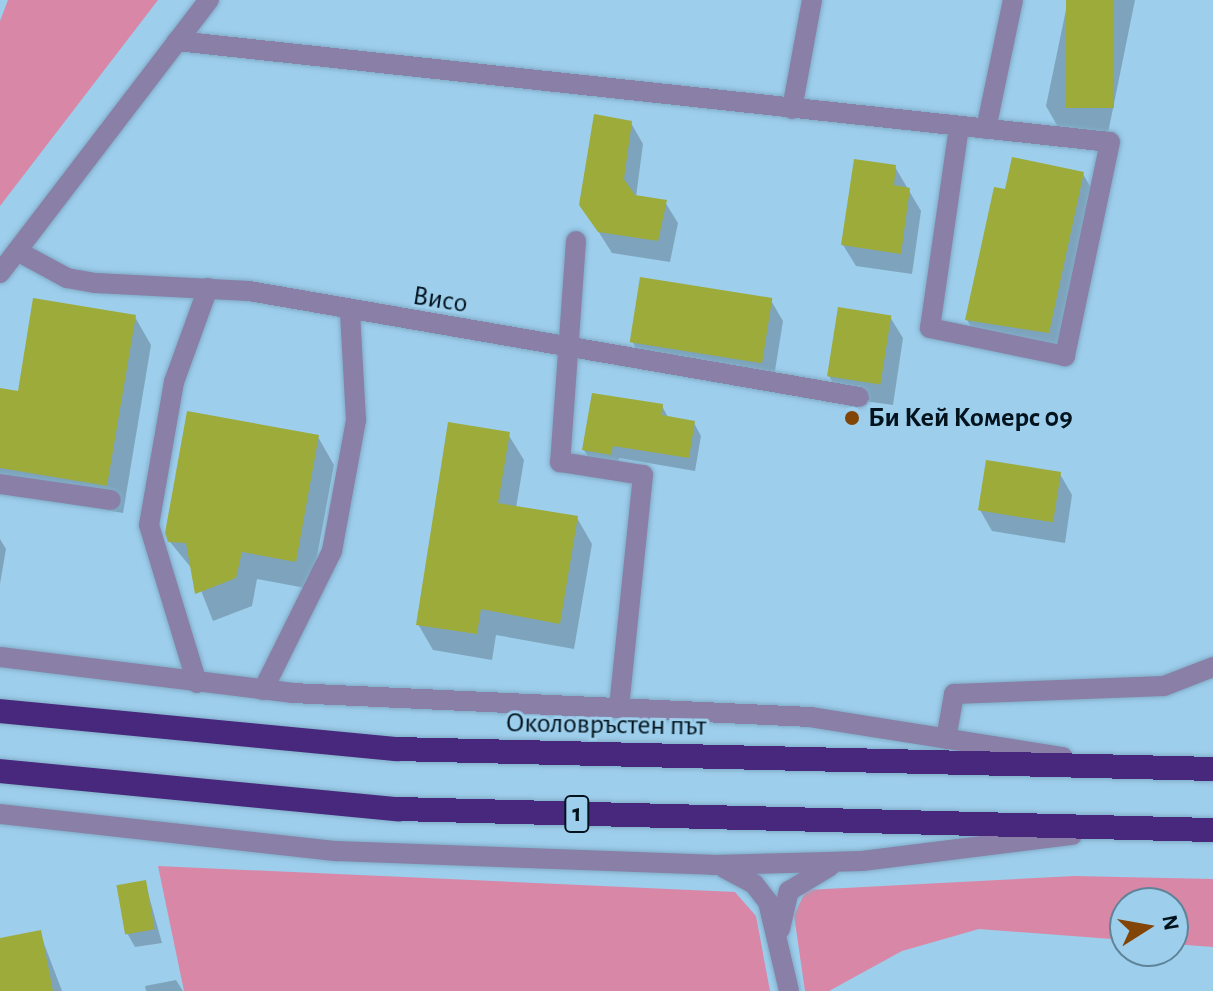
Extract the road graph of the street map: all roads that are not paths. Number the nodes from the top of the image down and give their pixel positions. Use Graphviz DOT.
graph roads {
  1 [pos="209,0"];
  2 [pos="812,0"];
  3 [pos="1013,0"];
  4 [pos="177,41"];
  5 [pos="792,109"];
  6 [pos="959,126"];
  7 [pos="986,129"];
  8 [pos="576,241"];
  9 [pos="17,251"];
  10 [pos="0,273"];
  11 [pos="208,288"];
  12 [pos="350,311"];
  13 [pos="568,349"];
  14 [pos="859,397"];
  15 [pos="0,484"];
  16 [pos="111,500"];
  17 [pos="0,657"];
  18 [pos="1213,667"];
  19 [pos="197,683"];
  20 [pos="263,690"];
  21 [pos="619,707"];
  22 [pos="0,711"];
  23 [pos="946,739"];
  24 [pos="1143,767"];
  25 [pos="1213,769"];
  26 [pos="0,771"];
  27 [pos="0,814"];
  28 [pos="1155,827"];
  29 [pos="1213,830"];
  30 [pos="862,861"];
  31 [pos="712,865"];
  32 [pos="779,937"];
  33 [pos="789,991"];
  1 -- 4 [label="street"];
  2 -- 5 [label="street"];
  3 -- 7 [label="street"];
  4 -- 5 [label="street"];
  4 -- 9 [label="street"];
  5 -- 6 [label="street"];
  6 -- 7 [label="street"];
  6 -- 7 [label="street"];
  8 -- 13 [label="street"];
  9 -- 10 [label="street"];
  9 -- 11 [label="street, Висо"];
  11 -- 12 [label="street, Висо"];
  11 -- 19 [label="street"];
  12 -- 13 [label="street, Висо"];
  12 -- 20 [label="street"];
  13 -- 14 [label="street, Висо"];
  13 -- 21 [label="street"];
  15 -- 16 [label="street"];
  17 -- 19 [label="street"];
  18 -- 23 [label="street"];
  19 -- 20 [label="street"];
  20 -- 21 [label="street"];
  21 -- 23 [label="street"];
  22 -- 24 [label="highway, Околовръстен път / 1"];
  23 -- 24 [label="street"];
  24 -- 25 [label="highway, Околовръстен път / 1"];
  26 -- 28 [label="highway, 1"];
  27 -- 31 [label="street"];
  28 -- 29 [label="highway, 1"];
  28 -- 30 [label="street"];
  30 -- 31 [label="street"];
  30 -- 32 [label="street"];
  31 -- 32 [label="street"];
  32 -- 33 [label="street"];
}
